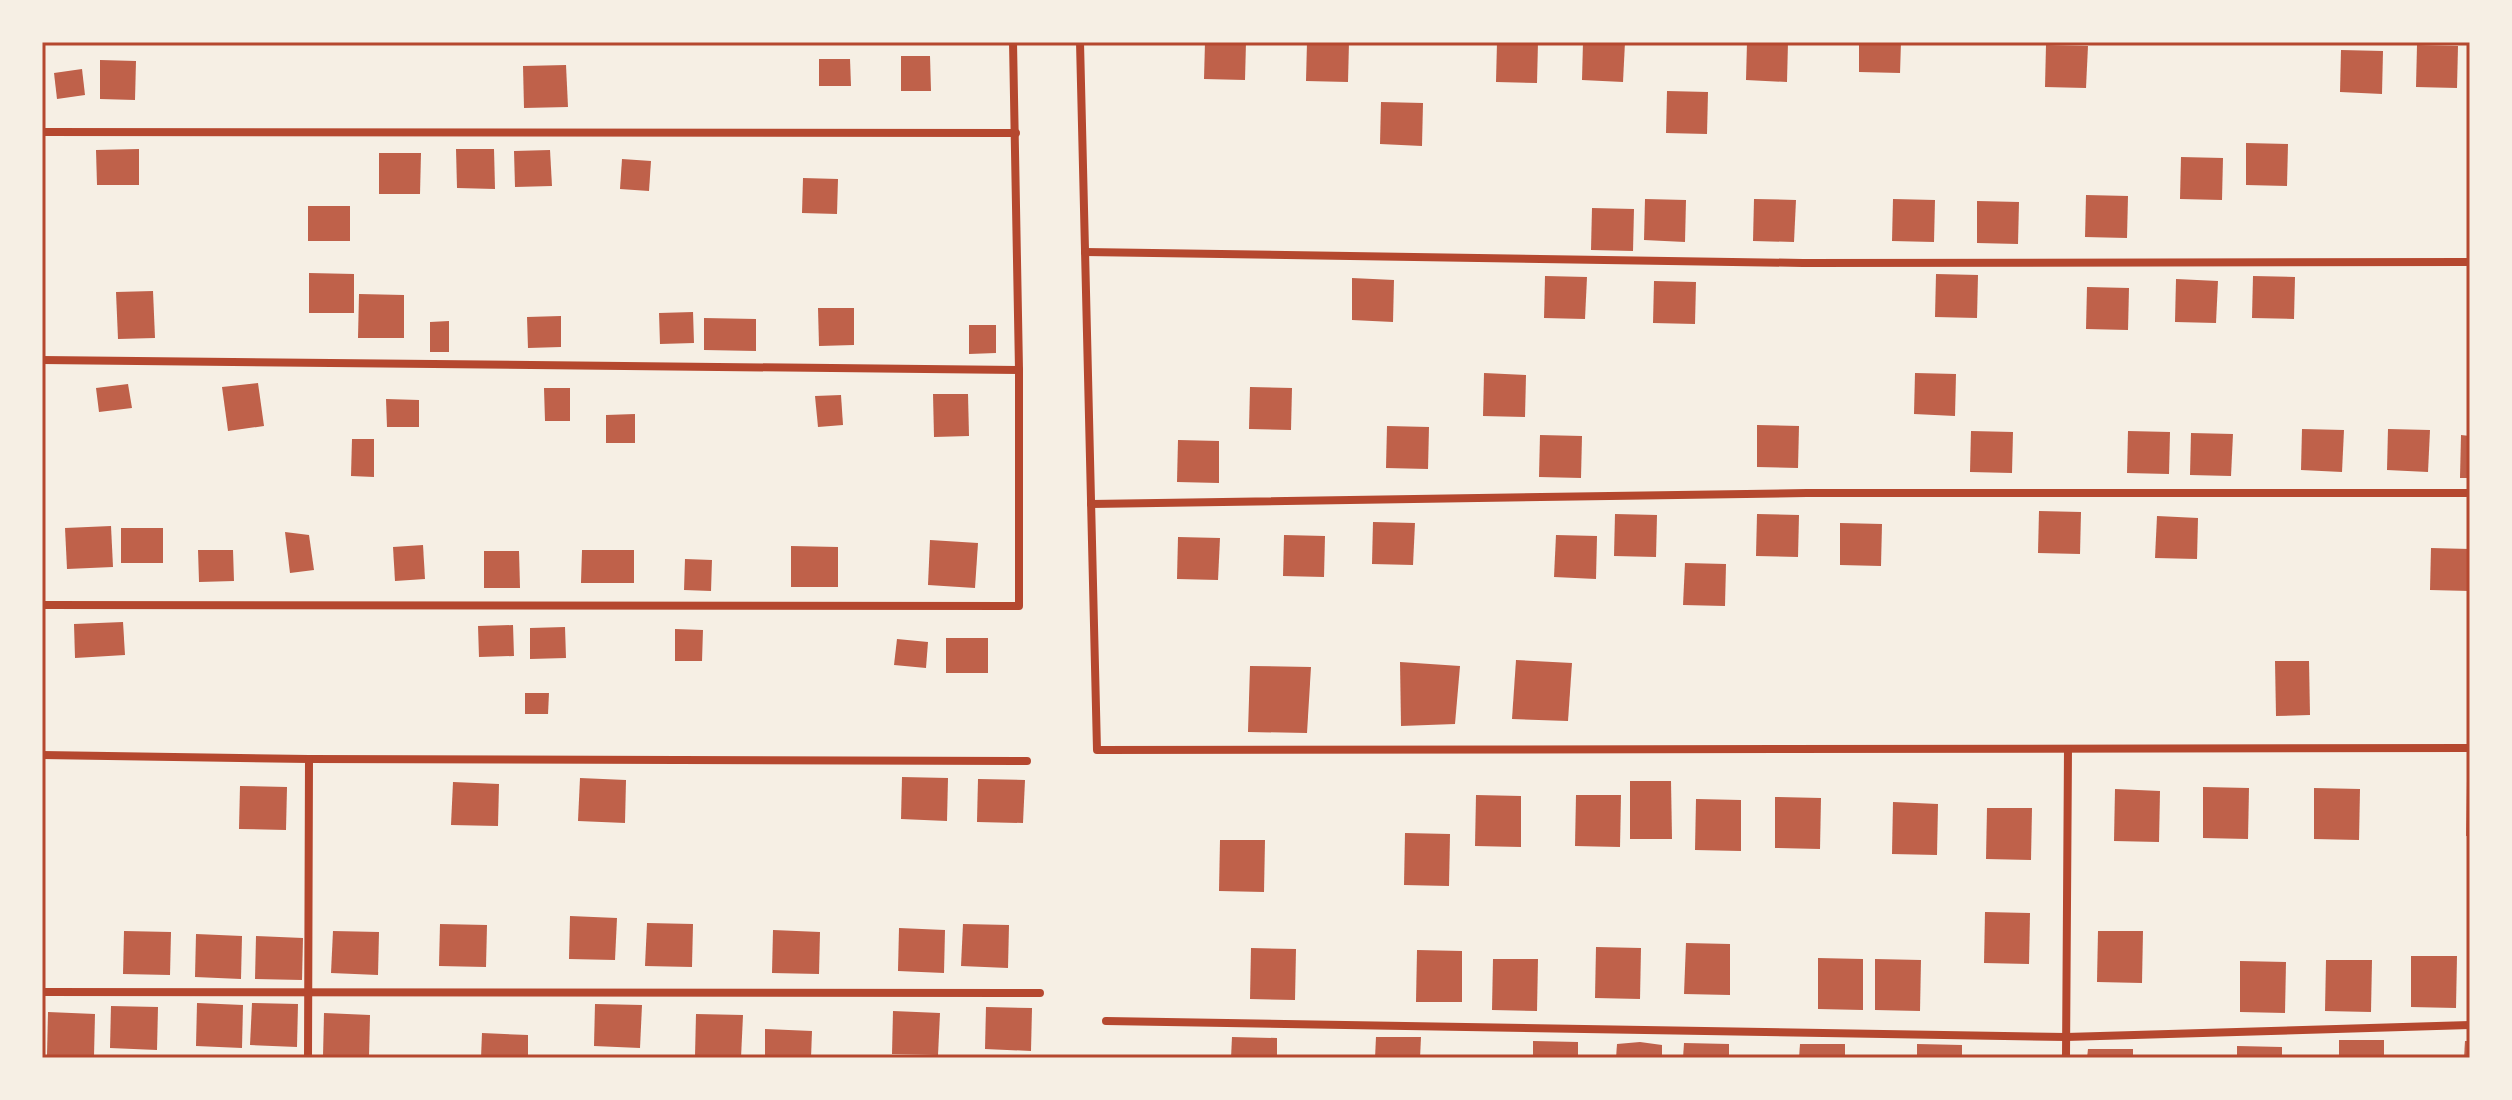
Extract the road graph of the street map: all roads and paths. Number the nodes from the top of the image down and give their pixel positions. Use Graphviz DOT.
graph roads {
  1 [pos="1013,42"];
  2 [pos="1080,42"];
  3 [pos="42,132"];
  4 [pos="1016,133"];
  5 [pos="1085,252"];
  6 [pos="2470,262"];
  7 [pos="42,360"];
  8 [pos="1019,370"];
  9 [pos="2470,493"];
  10 [pos="1091,504"];
  11 [pos="42,605"];
  12 [pos="2470,748"];
  13 [pos="2068,749"];
  14 [pos="42,755"];
  15 [pos="309,759"];
  16 [pos="1027,761"];
  17 [pos="42,992"];
  18 [pos="308,992"];
  19 [pos="1040,993"];
  20 [pos="1106,1021"];
  21 [pos="2470,1025"];
  22 [pos="2066,1037"];
  23 [pos="308,1058"];
  24 [pos="2066,1058"];
  1 -- 4 [label="street"];
  2 -- 5 [label="street"];
  3 -- 4 [label="street"];
  4 -- 8 [label="street"];
  5 -- 6 [label="street"];
  5 -- 10 [label="street"];
  7 -- 8 [label="street"];
  8 -- 11 [label="street"];
  9 -- 10 [label="street"];
  10 -- 13 [label="street"];
  12 -- 13 [label="street"];
  13 -- 22 [label="street"];
  14 -- 15 [label="street"];
  15 -- 16 [label="street"];
  15 -- 18 [label="street"];
  17 -- 18 [label="street"];
  18 -- 19 [label="street"];
  18 -- 23 [label="street"];
  20 -- 22 [label="street"];
  21 -- 22 [label="street"];
  22 -- 24 [label="street"];
}
